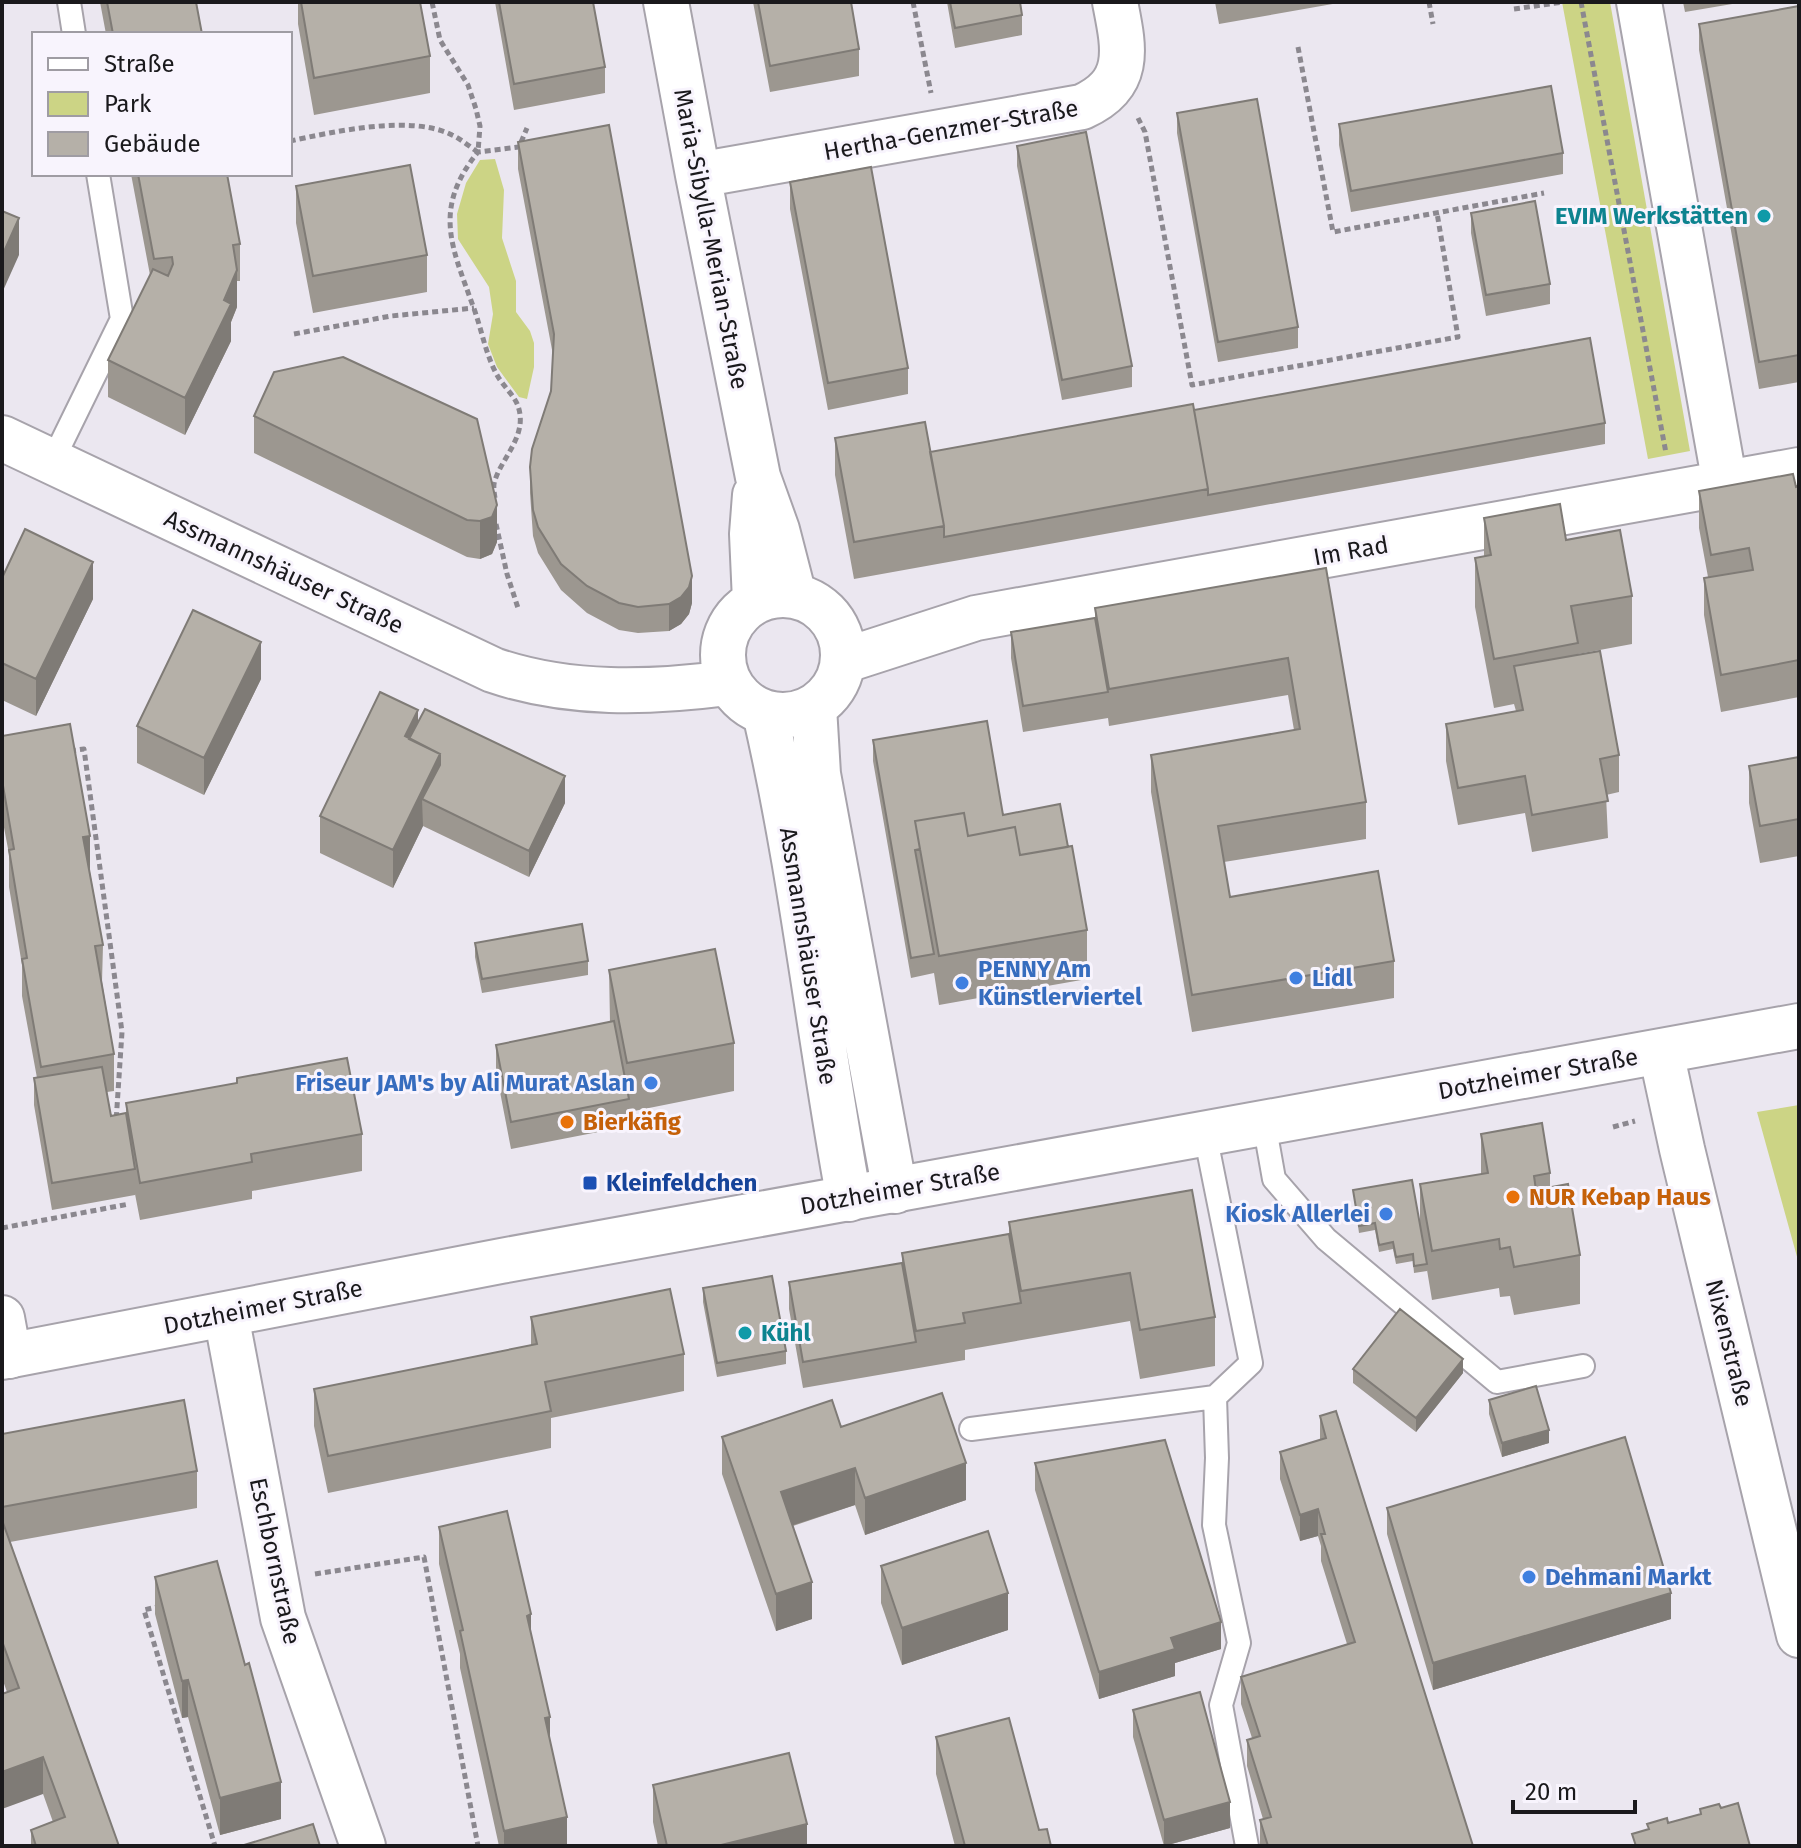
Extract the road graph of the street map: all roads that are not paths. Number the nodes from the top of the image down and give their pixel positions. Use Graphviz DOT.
graph roads {
  1 [pos="69,2"];
  2 [pos="666,2"];
  3 [pos="1115,2"];
  4 [pos="1639,2"];
  5 [pos="74,32"];
  6 [pos="698,175"];
  7 [pos="98,176"];
  8 [pos="2,438"];
  9 [pos="52,462"];
  10 [pos="1799,470"];
  11 [pos="1725,484"];
  12 [pos="775,598"];
  13 [pos="838,641"];
  14 [pos="725,667"];
  15 [pos="814,707"];
  16 [pos="765,713"];
  17 [pos="1799,1026"];
  18 [pos="1661,1052"];
  19 [pos="1264,1123"];
  20 [pos="1205,1134"];
  21 [pos="895,1191"];
  22 [pos="849,1199"];
  23 [pos="226,1315"];
  24 [pos="4,1343"];
  25 [pos="1583,1366"];
  26 [pos="1215,1397"];
  27 [pos="971,1429"];
  28 [pos="1799,1635"];
  29 [pos="363,1846"];
  30 [pos="1247,1846"];
  1 -- 5 [label="lane"];
  2 -- 6 [label="street, Maria-Sibylla-Merian-Straße"];
  3 -- 6 [label="street, Hertha-Genzmer-Straße"];
  4 -- 11 [label="street"];
  6 -- 12 [label="street, Maria-Sibylla-Merian-Straße"];
  7 -- 9 [label="lane"];
  8 -- 9 [label="street, Assmannshäuser Straße"];
  9 -- 14 [label="street, Assmannshäuser Straße"];
  10 -- 11 [label="street, Im Rad"];
  11 -- 13 [label="street, Im Rad"];
  12 -- 13 [label="street"];
  12 -- 14 [label="street"];
  13 -- 15 [label="street"];
  14 -- 16 [label="street"];
  15 -- 16 [label="street"];
  15 -- 21 [label="street, Assmannshäuser Straße"];
  16 -- 22 [label="street, Assmannshäuser Straße"];
  17 -- 18 [label="street, Dotzheimer Straße"];
  18 -- 19 [label="street, Dotzheimer Straße"];
  18 -- 28 [label="street, Nixenstraße"];
  19 -- 20 [label="street, Dotzheimer Straße"];
  19 -- 25 [label="lane"];
  20 -- 21 [label="street, Dotzheimer Straße"];
  20 -- 26 [label="lane"];
  21 -- 22 [label="street, Dotzheimer Straße"];
  22 -- 23 [label="street, Dotzheimer Straße"];
  23 -- 24 [label="street, Dotzheimer Straße"];
  23 -- 29 [label="street, Eschbornstraße"];
  26 -- 27 [label="lane"];
  26 -- 30 [label="lane"];
}
